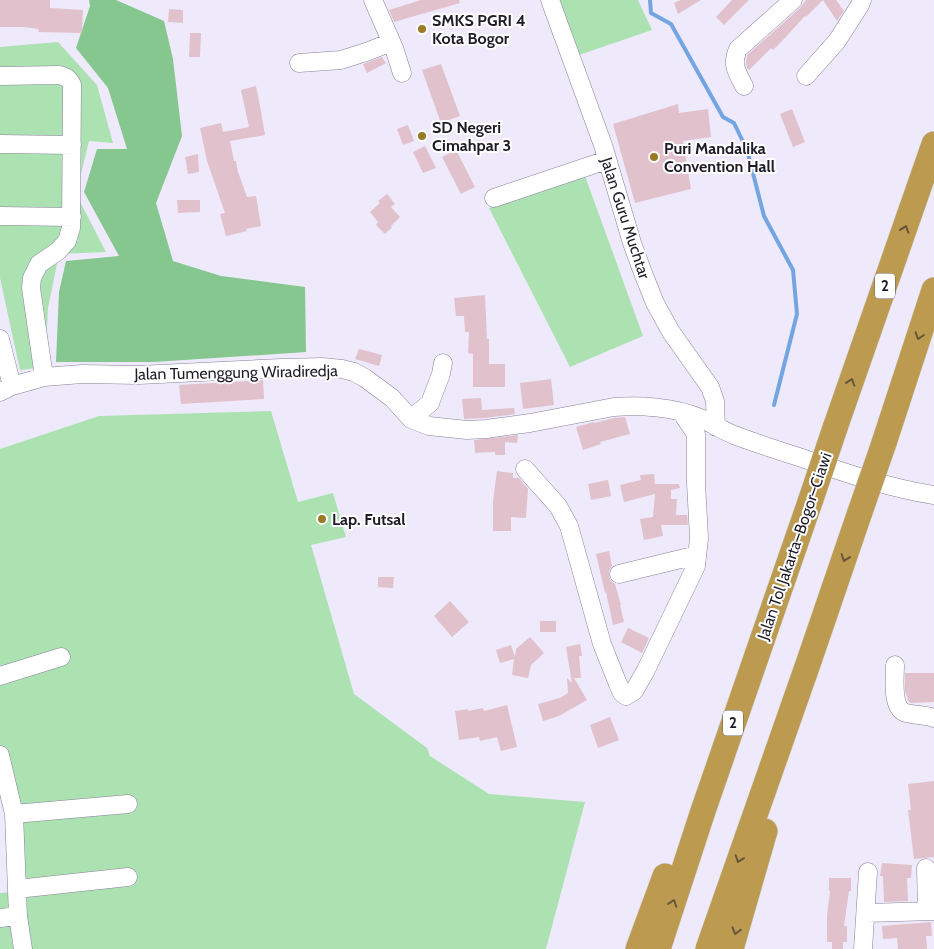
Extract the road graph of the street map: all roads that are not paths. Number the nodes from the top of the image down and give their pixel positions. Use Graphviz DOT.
graph roads {
  1 [pos="550,0"];
  2 [pos="862,0"];
  3 [pos="377,1"];
  4 [pos="785,3"];
  5 [pos="391,42"];
  6 [pos="299,63"];
  7 [pos="402,73"];
  8 [pos="0,76"];
  9 [pos="806,76"];
  10 [pos="744,86"];
  11 [pos="0,144"];
  12 [pos="934,144"];
  13 [pos="72,145"];
  14 [pos="608,160"];
  15 [pos="494,198"];
  16 [pos="0,216"];
  17 [pos="72,217"];
  18 [pos="934,290"];
  19 [pos="0,339"];
  20 [pos="443,363"];
  21 [pos="44,377"];
  22 [pos="6,389"];
  23 [pos="681,412"];
  24 [pos="411,420"];
  25 [pos="716,427"];
  26 [pos="524,469"];
  27 [pos="934,495"];
  28 [pos="697,555"];
  29 [pos="619,574"];
  30 [pos="779,590"];
  31 [pos="61,657"];
  32 [pos="808,664"];
  33 [pos="895,665"];
  34 [pos="0,676"];
  35 [pos="934,718"];
  36 [pos="0,755"];
  37 [pos="128,804"];
  38 [pos="14,814"];
  39 [pos="926,868"];
  40 [pos="868,872"];
  41 [pos="128,877"];
  42 [pos="17,889"];
  43 [pos="930,911"];
  44 [pos="866,913"];
  45 [pos="18,916"];
  46 [pos="0,918"];
  47 [pos="23,949"];
  48 [pos="638,949"];
  49 [pos="658,949"];
  50 [pos="708,949"];
  51 [pos="731,949"];
  52 [pos="863,949"];
  1 -- 14 [label="street, Jalan Guru Muchtar"];
  2 -- 9 [label="street"];
  3 -- 5 [label="street"];
  4 -- 10 [label="street"];
  5 -- 6 [label="street"];
  5 -- 7 [label="street"];
  8 -- 13 [label="street"];
  11 -- 13 [label="street"];
  30 -- 12 [label="highway, Jalan Tol Jakarta–Bogor–Ciawi / 2, one-way, bridge"];
  13 -- 17 [label="street"];
  14 -- 15 [label="street"];
  14 -- 25 [label="street, Jalan Guru Muchtar"];
  16 -- 17 [label="street"];
  17 -- 21 [label="street"];
  18 -- 32 [label="highway, one-way, bridge"];
  19 -- 22 [label="street"];
  20 -- 24 [label="street"];
  21 -- 22 [label="street, Jalan Tumenggung Wiradiredja"];
  21 -- 24 [label="street, Jalan Tumenggung Wiradiredja"];
  23 -- 24 [label="street"];
  23 -- 25 [label="street"];
  23 -- 28 [label="street"];
  25 -- 27 [label="street"];
  26 -- 28 [label="street"];
  28 -- 29 [label="street"];
  30 -- 48 [label="highway"];
  49 -- 30 [label="highway, Jalan Tol Jakarta–Bogor–Ciawi / 2, one-way"];
  31 -- 34 [label="street"];
  32 -- 50 [label="highway, one-way"];
  32 -- 51 [label="highway, one-way"];
  33 -- 35 [label="street"];
  36 -- 38 [label="street"];
  37 -- 38 [label="street"];
  38 -- 42 [label="street"];
  39 -- 43 [label="street"];
  40 -- 44 [label="street"];
  41 -- 42 [label="street"];
  42 -- 45 [label="street"];
  43 -- 44 [label="street"];
  44 -- 52 [label="street"];
  45 -- 46 [label="street"];
  45 -- 47 [label="street"];
}
